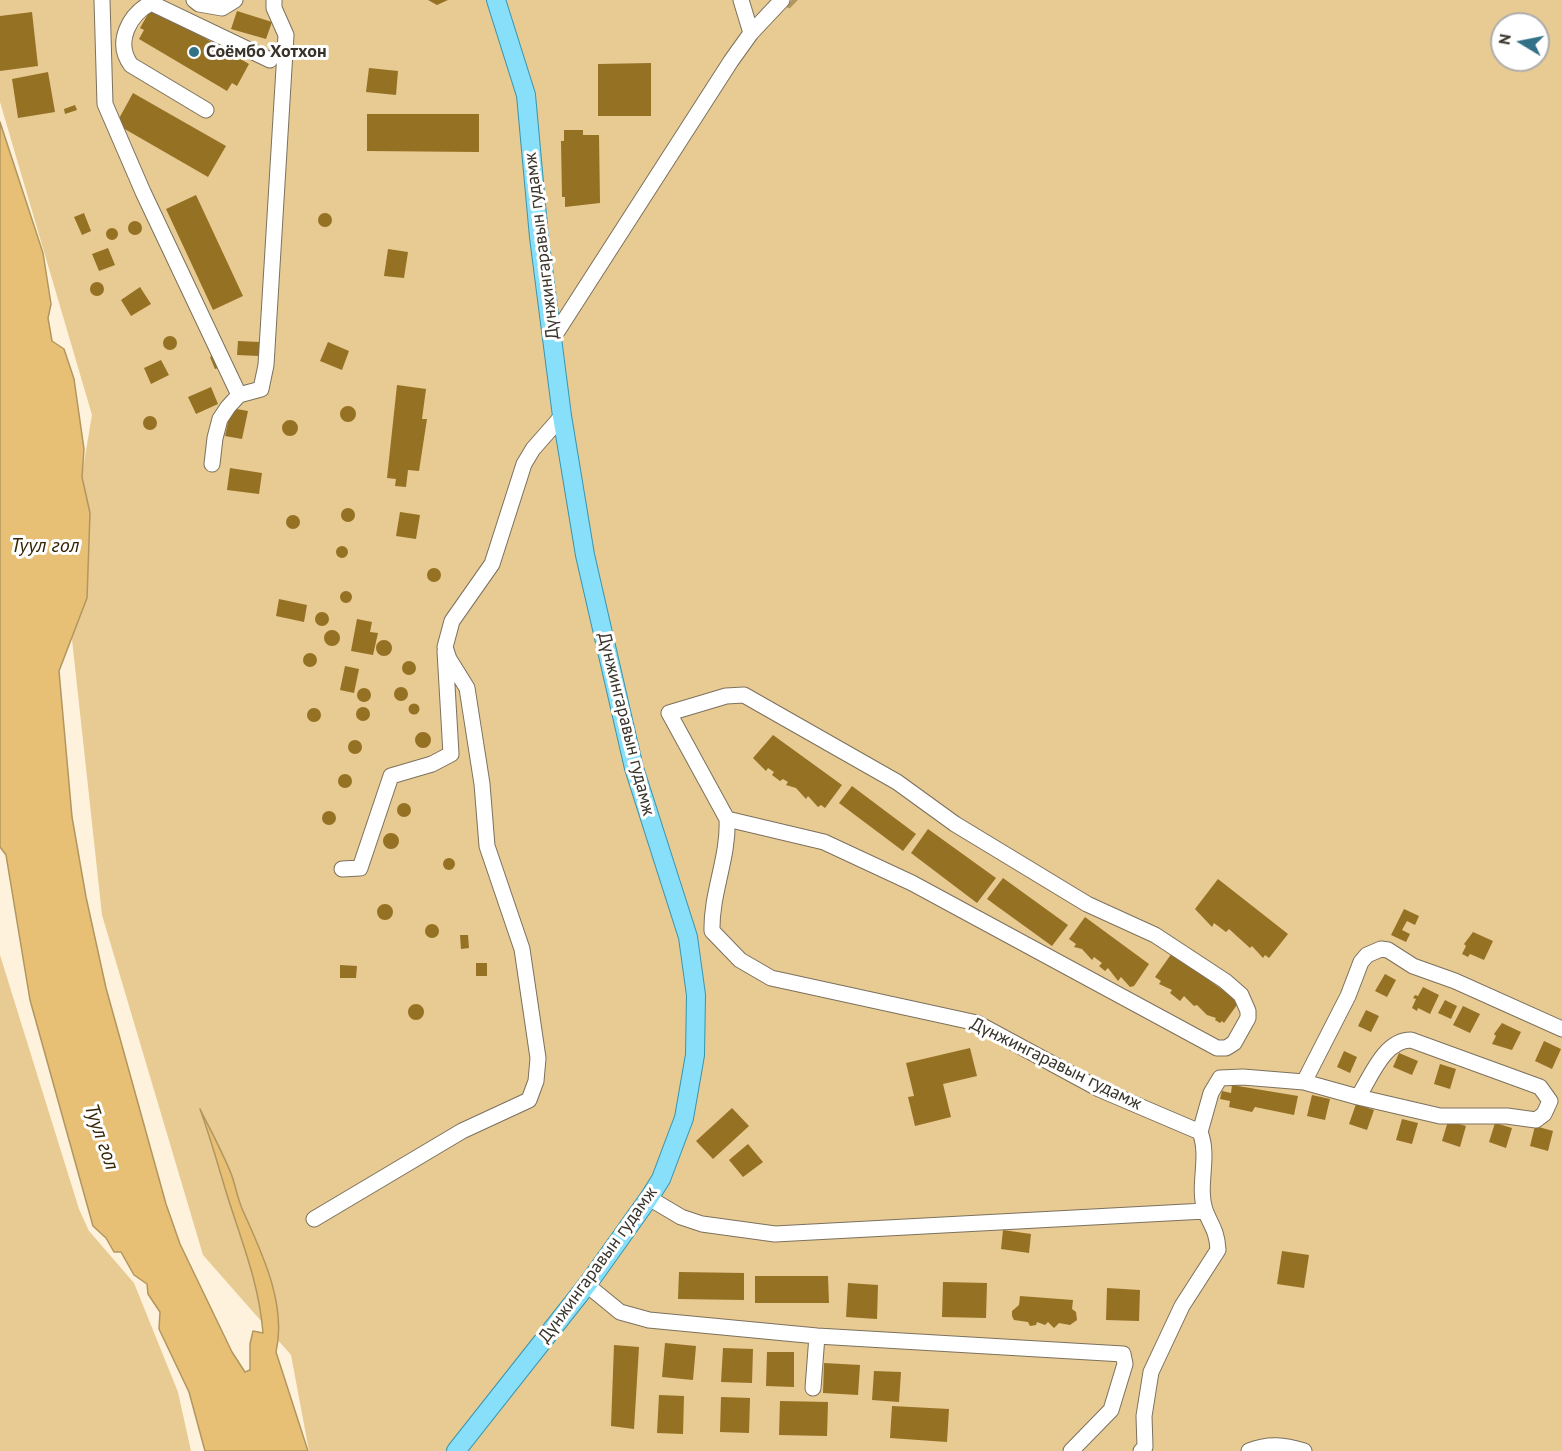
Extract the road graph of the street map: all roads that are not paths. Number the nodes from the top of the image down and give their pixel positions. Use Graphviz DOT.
graph roads {
  1 [pos="102,0"];
  2 [pos="194,0"];
  3 [pos="235,0"];
  4 [pos="274,0"];
  5 [pos="496,0"];
  6 [pos="741,0"];
  7 [pos="782,0"];
  8 [pos="751,33"];
  9 [pos="270,60"];
  10 [pos="206,110"];
  11 [pos="553,338"];
  12 [pos="239,395"];
  13 [pos="562,416"];
  14 [pos="212,464"];
  15 [pos="445,647"];
  16 [pos="727,819"];
  17 [pos="342,870"];
  18 [pos="712,932"];
  19 [pos="688,937"];
  20 [pos="1562,1029"];
  21 [pos="1304,1082"];
  22 [pos="1358,1097"];
  23 [pos="1200,1132"];
  24 [pos="649,1198"];
  25 [pos="1205,1211"];
  26 [pos="314,1219"];
  27 [pos="587,1285"];
  28 [pos="817,1336"];
  29 [pos="813,1388"];
  30 [pos="1146,1450"];
  31 [pos="456,1451"];
  32 [pos="1071,1451"];
  33 [pos="1249,1451"];
  34 [pos="1304,1451"];
  1 -- 12 [label="street"];
  2 -- 3 [label="street"];
  4 -- 12 [label="street"];
  5 -- 11 [label="main road, Дүнжингаравын гудамж"];
  6 -- 8 [label="street"];
  7 -- 8 [label="street"];
  8 -- 11 [label="street"];
  9 -- 10 [label="street"];
  11 -- 13 [label="main road, Дүнжингаравын гудамж"];
  12 -- 14 [label="street"];
  13 -- 15 [label="street"];
  13 -- 19 [label="main road, Дүнжингаравын гудамж"];
  15 -- 17 [label="street"];
  15 -- 26 [label="street"];
  16 -- 16 [label="street"];
  16 -- 18 [label="street"];
  18 -- 19 [label="street"];
  18 -- 23 [label="street, Дүнжингаравын гудамж"];
  19 -- 24 [label="main road, Дүнжингаравын гудамж"];
  20 -- 21 [label="street"];
  21 -- 22 [label="street"];
  21 -- 23 [label="street"];
  22 -- 22 [label="street"];
  23 -- 25 [label="street"];
  24 -- 25 [label="street"];
  24 -- 27 [label="main road, Дүнжингаравын гудамж"];
  25 -- 30 [label="street"];
  27 -- 28 [label="street"];
  27 -- 31 [label="main road, Дүнжингаравын гудамж"];
  28 -- 29 [label="street"];
  28 -- 32 [label="street"];
  33 -- 34 [label="street"];
}
